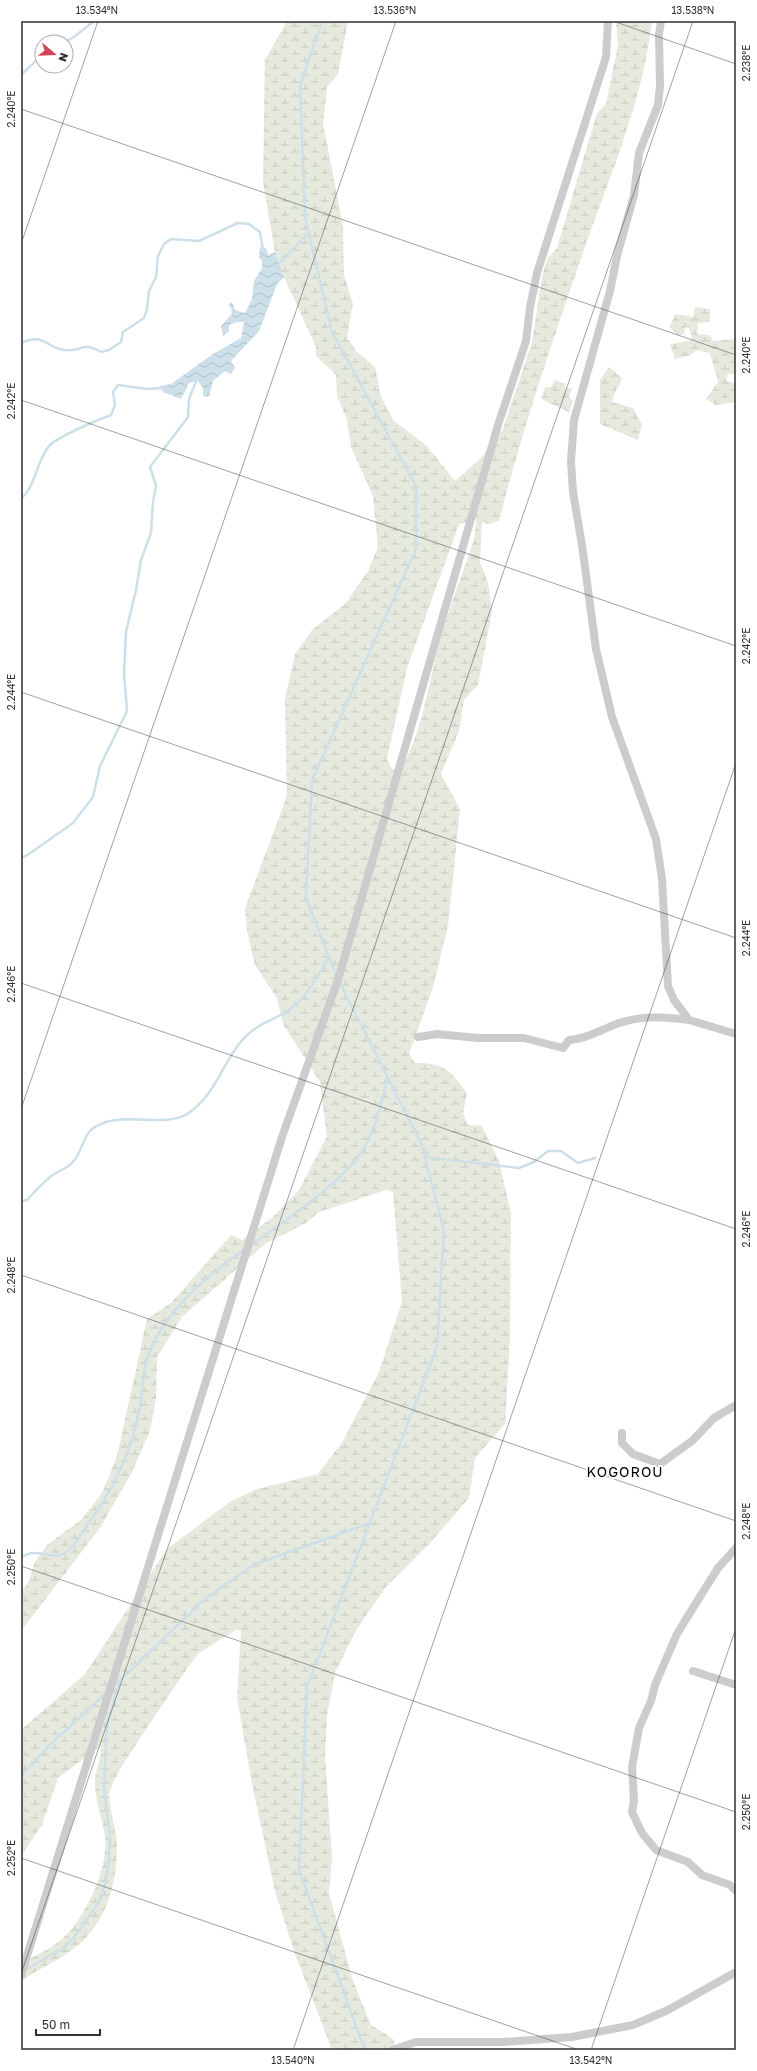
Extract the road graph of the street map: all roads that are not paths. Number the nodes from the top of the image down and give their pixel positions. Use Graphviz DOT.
graph roads {
  1 [pos="608,21"];
  2 [pos="660,21"];
  3 [pos="689,1020"];
  4 [pos="736,1034"];
  5 [pos="418,1037"];
  6 [pos="736,1405"];
  7 [pos="622,1433"];
  8 [pos="736,1548"];
  9 [pos="692,1671"];
  10 [pos="736,1685"];
  11 [pos="736,1890"];
  12 [pos="736,1972"];
  13 [pos="21,1975"];
  14 [pos="392,2050"];
  1 -- 13 [label="street"];
  2 -- 3 [label="street"];
  3 -- 4 [label="street"];
  3 -- 5 [label="street"];
  6 -- 7 [label="street"];
  8 -- 11 [label="street"];
  9 -- 10 [label="street"];
  12 -- 14 [label="street"];
}
